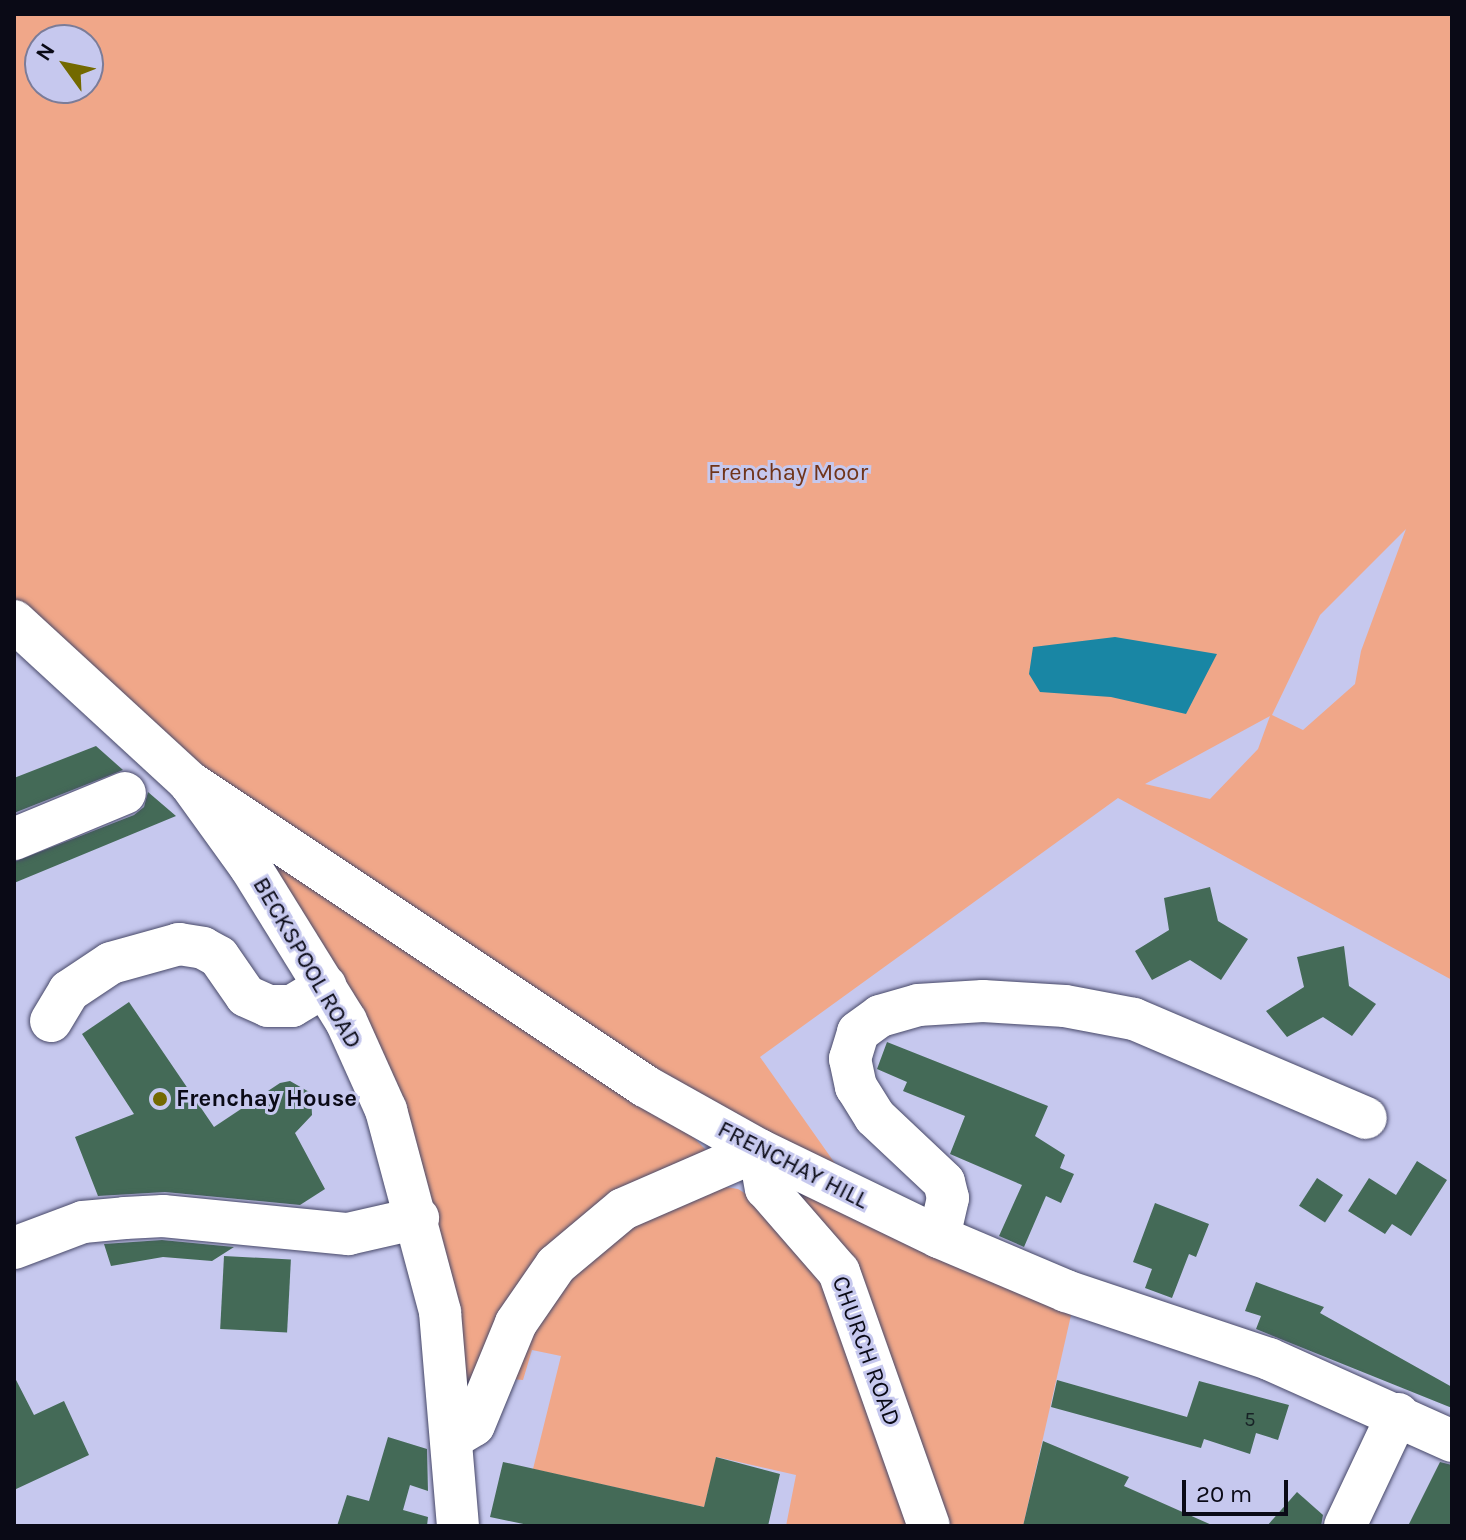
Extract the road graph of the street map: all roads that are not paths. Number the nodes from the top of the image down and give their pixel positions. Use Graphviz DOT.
graph roads {
  1 [pos="19,641"];
  2 [pos="189,782"];
  3 [pos="125,793"];
  4 [pos="14,839"];
  5 [pos="325,986"];
  6 [pos="51,1021"];
  7 [pos="1366,1118"];
  8 [pos="759,1150"];
  9 [pos="418,1218"];
  10 [pos="939,1237"];
  11 [pos="14,1248"];
  12 [pos="1398,1414"];
  13 [pos="454,1437"];
  14 [pos="1452,1441"];
  15 [pos="458,1526"];
  16 [pos="929,1526"];
  17 [pos="1345,1526"];
  1 -- 2 [label="street, BECKSPOOL ROAD"];
  2 -- 5 [label="street, BECKSPOOL ROAD"];
  2 -- 8 [label="street, FRENCHAY HILL"];
  3 -- 4 [label="street"];
  5 -- 6 [label="street"];
  5 -- 9 [label="street, BECKSPOOL ROAD"];
  7 -- 10 [label="street"];
  8 -- 10 [label="street, FRENCHAY HILL"];
  8 -- 13 [label="street"];
  8 -- 16 [label="street, CHURCH ROAD"];
  9 -- 11 [label="street"];
  9 -- 13 [label="street, BECKSPOOL ROAD"];
  10 -- 12 [label="street, FRENCHAY HILL"];
  12 -- 14 [label="street, FRENCHAY HILL"];
  12 -- 17 [label="street"];
  13 -- 15 [label="street, BECKSPOOL ROAD"];
}
